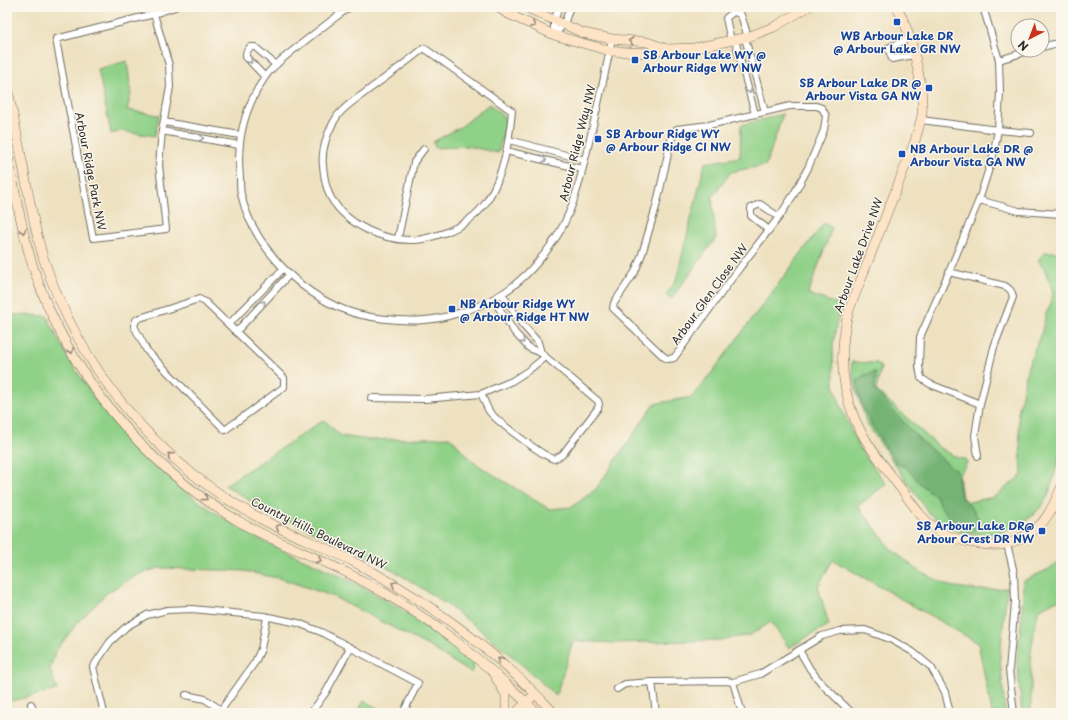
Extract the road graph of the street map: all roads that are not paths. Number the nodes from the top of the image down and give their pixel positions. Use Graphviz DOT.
graph roads {
  1 [pos="175,7"];
  2 [pos="350,7"];
  3 [pos="498,7"];
  4 [pos="525,7"];
  5 [pos="559,7"];
  6 [pos="570,7"];
  7 [pos="808,7"];
  8 [pos="896,7"];
  9 [pos="983,7"];
  10 [pos="154,14"];
  11 [pos="554,21"];
  12 [pos="564,24"];
  13 [pos="554,35"];
  14 [pos="746,37"];
  15 [pos="910,38"];
  16 [pos="612,39"];
  17 [pos="733,41"];
  18 [pos="1061,44"];
  19 [pos="1050,45"];
  20 [pos="668,49"];
  21 [pos="610,51"];
  22 [pos="914,55"];
  23 [pos="1010,57"];
  24 [pos="999,60"];
  25 [pos="276,64"];
  26 [pos="265,76"];
  27 [pos="7,84"];
  28 [pos="764,112"];
  29 [pos="755,114"];
  30 [pos="921,120"];
  31 [pos="164,122"];
  32 [pos="998,130"];
  33 [pos="162,131"];
  34 [pos="1031,133"];
  35 [pos="240,135"];
  36 [pos="509,140"];
  37 [pos="239,145"];
  38 [pos="424,149"];
  39 [pos="506,151"];
  40 [pos="7,152"];
  41 [pos="585,160"];
  42 [pos="582,169"];
  43 [pos="978,200"];
  44 [pos="1061,214"];
  45 [pos="779,217"];
  46 [pos="769,230"];
  47 [pos="398,238"];
  48 [pos="283,269"];
  49 [pos="949,272"];
  50 [pos="289,275"];
  51 [pos="502,294"];
  52 [pos="493,299"];
  53 [pos="229,324"];
  54 [pos="236,332"];
  55 [pos="543,355"];
  56 [pos="481,394"];
  57 [pos="371,398"];
  58 [pos="980,404"];
  59 [pos="978,456"];
  60 [pos="1061,488"];
  61 [pos="1007,544"];
  62 [pos="267,617"];
  63 [pos="350,648"];
  64 [pos="799,650"];
  65 [pos="487,666"];
  66 [pos="652,682"];
  67 [pos="733,682"];
  68 [pos="528,686"];
  69 [pos="617,689"];
  70 [pos="535,693"];
  71 [pos="186,695"];
  72 [pos="520,695"];
  73 [pos="527,703"];
  74 [pos="31,704"];
  75 [pos="504,711"];
  76 [pos="220,712"];
  77 [pos="34,713"];
  78 [pos="104,713"];
  79 [pos="312,713"];
  80 [pos="402,713"];
  81 [pos="516,713"];
  82 [pos="537,713"];
  83 [pos="554,713"];
  84 [pos="656,713"];
  85 [pos="742,713"];
  86 [pos="852,713"];
  87 [pos="950,713"];
  88 [pos="1014,713"];
  1 -- 10 [label="street, Arbour Ridge Park NW"];
  2 -- 25 [label="street, Arbour Ridge Way NW"];
  3 -- 13 [label="main road, one-way"];
  4 -- 11 [label="main road"];
  5 -- 11 [label="street"];
  6 -- 12 [label="street"];
  7 -- 14 [label="main road"];
  8 -- 15 [label="main road, Arbour Lake Drive NW"];
  9 -- 24 [label="street"];
  10 -- 31 [label="street, Arbour Ridge Park NW"];
  10 -- 33 [label="street, Arbour Ridge Park NW"];
  11 -- 12 [label="main road"];
  11 -- 13 [label="street"];
  12 -- 13 [label="street"];
  12 -- 16 [label="main road"];
  13 -- 21 [label="main road"];
  14 -- 17 [label="main road"];
  14 -- 17 [label="street"];
  14 -- 28 [label="street"];
  15 -- 22 [label="main road, Arbour Lake Drive NW"];
  15 -- 22 [label="street"];
  20 -- 16 [label="main road, one-way"];
  16 -- 21 [label="street, Arbour Ridge Way NW"];
  17 -- 20 [label="main road"];
  17 -- 29 [label="street, one-way"];
  18 -- 19 [label="street"];
  20 -- 21 [label="main road"];
  21 -- 41 [label="street, Arbour Ridge Way NW"];
  22 -- 30 [label="main road, Arbour Lake Drive NW"];
  23 -- 24 [label="street"];
  24 -- 32 [label="street"];
  25 -- 26 [label="street, Arbour Ridge Way NW"];
  25 -- 26 [label="street, one-way"];
  26 -- 35 [label="street, Arbour Ridge Way NW"];
  68 -- 27 [label="main road, Country Hills Boulevard NW, one-way"];
  28 -- 29 [label="street, Arbour Glen Close NW"];
  28 -- 45 [label="street, Arbour Glen Close NW"];
  29 -- 46 [label="street, Arbour Glen Close NW"];
  30 -- 32 [label="street"];
  30 -- 61 [label="main road, Arbour Lake Drive NW"];
  31 -- 33 [label="street, Arbour Ridge Park NW"];
  31 -- 35 [label="street"];
  32 -- 34 [label="street"];
  32 -- 43 [label="street"];
  33 -- 37 [label="street, one-way"];
  35 -- 37 [label="street, Arbour Ridge Way NW"];
  36 -- 39 [label="street"];
  36 -- 41 [label="street"];
  36 -- 47 [label="street"];
  37 -- 48 [label="street, Arbour Ridge Way NW"];
  38 -- 47 [label="street"];
  39 -- 42 [label="street, one-way"];
  39 -- 47 [label="street"];
  40 -- 65 [label="main road, one-way"];
  41 -- 42 [label="street, Arbour Ridge Way NW"];
  42 -- 51 [label="street, Arbour Ridge Way NW"];
  43 -- 44 [label="street"];
  43 -- 49 [label="street"];
  45 -- 46 [label="street, Arbour Glen Close NW"];
  45 -- 46 [label="street"];
  48 -- 50 [label="street, Arbour Ridge Way NW"];
  48 -- 53 [label="street"];
  49 -- 58 [label="street"];
  49 -- 58 [label="street"];
  50 -- 52 [label="street, Arbour Ridge Way NW"];
  54 -- 50 [label="street, one-way"];
  51 -- 52 [label="street, Arbour Ridge Way NW"];
  51 -- 55 [label="street"];
  52 -- 55 [label="street, one-way"];
  53 -- 54 [label="street"];
  53 -- 54 [label="street"];
  55 -- 56 [label="street"];
  55 -- 56 [label="street"];
  56 -- 57 [label="street"];
  58 -- 59 [label="street"];
  60 -- 61 [label="main road, Arbour Lake Drive NW"];
  61 -- 88 [label="street"];
  62 -- 63 [label="street"];
  62 -- 76 [label="street"];
  62 -- 78 [label="street"];
  63 -- 79 [label="street"];
  63 -- 80 [label="street"];
  64 -- 67 [label="street"];
  64 -- 86 [label="street"];
  64 -- 87 [label="street"];
  65 -- 72 [label="main road"];
  65 -- 75 [label="main road"];
  66 -- 67 [label="street"];
  66 -- 69 [label="street"];
  66 -- 84 [label="street"];
  67 -- 85 [label="street"];
  68 -- 70 [label="main road, Country Hills Boulevard NW"];
  68 -- 72 [label="main road"];
  70 -- 73 [label="main road"];
  70 -- 83 [label="main road, Country Hills Boulevard NW"];
  71 -- 76 [label="street"];
  72 -- 73 [label="main road"];
  72 -- 75 [label="main road"];
  73 -- 81 [label="main road"];
  73 -- 82 [label="main road"];
  74 -- 77 [label="street"];
}
